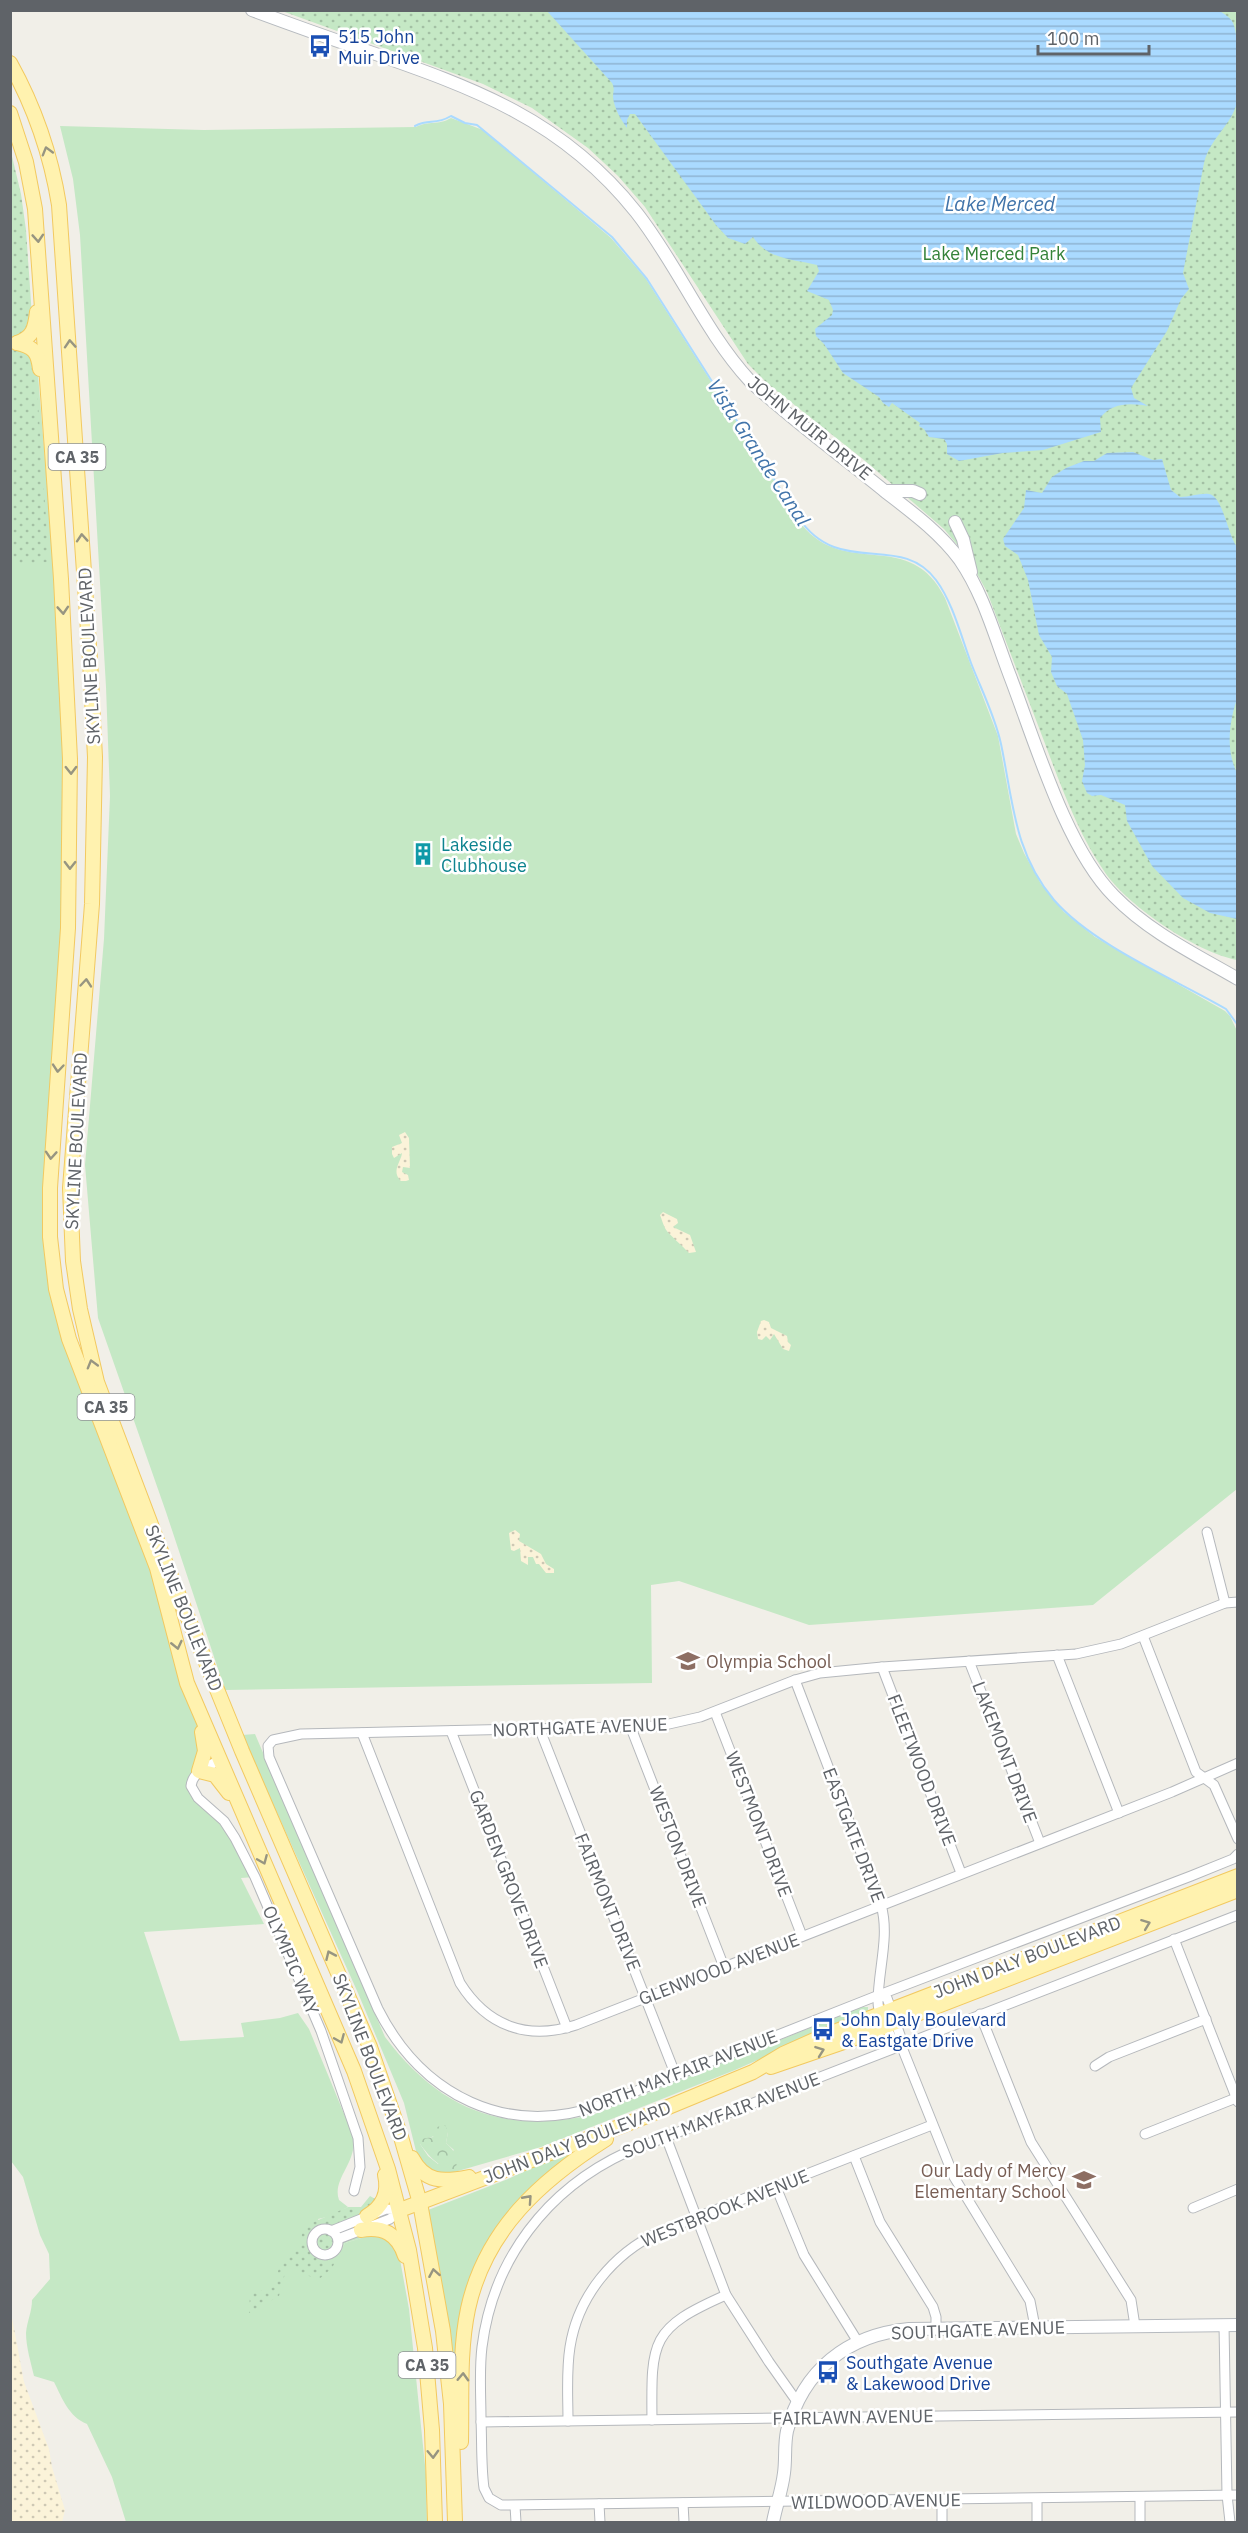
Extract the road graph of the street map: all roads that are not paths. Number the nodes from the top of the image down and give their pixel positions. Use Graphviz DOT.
graph roads {
  1 [pos="252,10"];
  2 [pos="10,63"];
  3 [pos="10,113"];
  4 [pos="42,290"];
  5 [pos="14,343"];
  6 [pos="51,423"];
  7 [pos="885,491"];
  8 [pos="920,494"];
  9 [pos="955,522"];
  10 [pos="974,584"];
  11 [pos="1203,959"];
  12 [pos="1238,968"];
  13 [pos="1238,979"];
  14 [pos="1207,1532"];
  15 [pos="1238,1602"];
  16 [pos="1225,1603"];
  17 [pos="1143,1636"];
  18 [pos="1057,1655"];
  19 [pos="969,1661"];
  20 [pos="882,1667"];
  21 [pos="795,1680"];
  22 [pos="216,1689"];
  23 [pos="195,1702"];
  24 [pos="715,1712"];
  25 [pos="631,1728"];
  26 [pos="540,1730"];
  27 [pos="451,1731"];
  28 [pos="362,1733"];
  29 [pos="268,1746"];
  30 [pos="220,1760"];
  31 [pos="1238,1763"];
  32 [pos="199,1771"];
  33 [pos="1205,1778"];
  34 [pos="239,1806"];
  35 [pos="1119,1813"];
  36 [pos="270,1817"];
  37 [pos="1238,1839"];
  38 [pos="1040,1843"];
  39 [pos="1238,1854"];
  40 [pos="962,1874"];
  41 [pos="1238,1876"];
  42 [pos="1238,1890"];
  43 [pos="881,1905"];
  44 [pos="1238,1914"];
  45 [pos="802,1936"];
  46 [pos="1174,1939"];
  47 [pos="724,1967"];
  48 [pos="879,1995"];
  49 [pos="646,1997"];
  50 [pos="980,2014"];
  51 [pos="888,2018"];
  52 [pos="1206,2019"];
  53 [pos="567,2028"];
  54 [pos="901,2045"];
  55 [pos="1095,2066"];
  56 [pos="676,2076"];
  57 [pos="1237,2100"];
  58 [pos="394,2114"];
  59 [pos="372,2121"];
  60 [pos="632,2122"];
  61 [pos="932,2125"];
  62 [pos="1145,2134"];
  63 [pos="666,2137"];
  64 [pos="854,2156"];
  65 [pos="515,2166"];
  66 [pos="776,2187"];
  67 [pos="1238,2189"];
  68 [pos="354,2191"];
  69 [pos="420,2203"];
  70 [pos="1193,2208"];
  71 [pos="400,2210"];
  72 [pos="367,2216"];
  73 [pos="696,2218"];
  74 [pos="361,2230"];
  75 [pos="726,2295"];
  76 [pos="418,2300"];
  77 [pos="1224,2325"];
  78 [pos="1238,2325"];
  79 [pos="1135,2326"];
  80 [pos="1035,2327"];
  81 [pos="936,2328"];
  82 [pos="858,2342"];
  83 [pos="798,2403"];
  84 [pos="1225,2412"];
  85 [pos="1238,2412"];
  86 [pos="793,2418"];
  87 [pos="652,2420"];
  88 [pos="568,2421"];
  89 [pos="482,2422"];
  90 [pos="1227,2495"];
  91 [pos="1238,2495"];
  92 [pos="1140,2497"];
  93 [pos="1037,2499"];
  94 [pos="942,2500"];
  95 [pos="683,2503"];
  96 [pos="778,2503"];
  97 [pos="599,2504"];
  98 [pos="515,2506"];
  99 [pos="455,2521"];
  100 [pos="435,2523"];
  101 [pos="516,2523"];
  102 [pos="600,2523"];
  103 [pos="684,2523"];
  104 [pos="773,2523"];
  105 [pos="942,2523"];
  106 [pos="1037,2523"];
  107 [pos="1140,2523"];
  108 [pos="1230,2523"];
  1 -- 7 [label="street, JOHN MUIR DRIVE"];
  22 -- 2 [label="main road, SKYLINE BOULEVARD / CA 35, one-way"];
  3 -- 4 [label="main road, SKYLINE BOULEVARD / CA 35, one-way"];
  4 -- 5 [label="main road"];
  4 -- 6 [label="main road, SKYLINE BOULEVARD / CA 35"];
  5 -- 6 [label="main road"];
  6 -- 23 [label="main road, SKYLINE BOULEVARD / CA 35, one-way"];
  7 -- 8 [label="street"];
  7 -- 10 [label="street, JOHN MUIR DRIVE"];
  9 -- 10 [label="street"];
  10 -- 11 [label="street, JOHN MUIR DRIVE"];
  11 -- 12 [label="street"];
  11 -- 13 [label="street, JOHN MUIR DRIVE"];
  14 -- 16 [label="street"];
  15 -- 16 [label="street, NORTHGATE AVENUE"];
  16 -- 17 [label="street, NORTHGATE AVENUE"];
  17 -- 18 [label="street, NORTHGATE AVENUE"];
  17 -- 33 [label="street"];
  18 -- 19 [label="street, NORTHGATE AVENUE"];
  18 -- 35 [label="street"];
  19 -- 20 [label="street, NORTHGATE AVENUE"];
  19 -- 38 [label="street, LAKEMONT DRIVE"];
  20 -- 21 [label="street, NORTHGATE AVENUE"];
  20 -- 40 [label="street, FLEETWOOD DRIVE"];
  21 -- 24 [label="street, NORTHGATE AVENUE"];
  21 -- 43 [label="street, EASTGATE DRIVE"];
  22 -- 30 [label="main road"];
  22 -- 36 [label="main road, SKYLINE BOULEVARD / CA 35"];
  23 -- 30 [label="main road, SKYLINE BOULEVARD / CA 35"];
  23 -- 32 [label="main road"];
  24 -- 25 [label="street, NORTHGATE AVENUE"];
  24 -- 45 [label="street, WESTMONT DRIVE"];
  25 -- 26 [label="street, NORTHGATE AVENUE"];
  25 -- 47 [label="street, WESTON DRIVE"];
  26 -- 27 [label="street, NORTHGATE AVENUE"];
  26 -- 49 [label="street, FAIRMONT DRIVE"];
  27 -- 28 [label="street, NORTHGATE AVENUE"];
  27 -- 53 [label="street, GARDEN GROVE DRIVE"];
  28 -- 29 [label="street, NORTHGATE AVENUE"];
  28 -- 53 [label="street, GLENWOOD AVENUE"];
  29 -- 56 [label="street, NORTH MAYFAIR AVENUE"];
  30 -- 32 [label="street"];
  30 -- 34 [label="main road, SKYLINE BOULEVARD / CA 35"];
  30 -- 36 [label="main road"];
  31 -- 33 [label="street, GLENWOOD AVENUE"];
  32 -- 34 [label="main road"];
  32 -- 68 [label="street, OLYMPIC WAY"];
  33 -- 35 [label="street, GLENWOOD AVENUE"];
  33 -- 37 [label="street"];
  34 -- 59 [label="main road, SKYLINE BOULEVARD / CA 35, one-way"];
  35 -- 38 [label="street, GLENWOOD AVENUE"];
  58 -- 36 [label="main road, SKYLINE BOULEVARD / CA 35, one-way"];
  38 -- 40 [label="street, GLENWOOD AVENUE"];
  39 -- 48 [label="street, NORTH MAYFAIR AVENUE"];
  40 -- 43 [label="street, GLENWOOD AVENUE"];
  41 -- 51 [label="main road, JOHN DALY BOULEVARD"];
  51 -- 42 [label="main road, JOHN DALY BOULEVARD, one-way"];
  43 -- 45 [label="street, GLENWOOD AVENUE"];
  43 -- 48 [label="street, EASTGATE DRIVE"];
  44 -- 46 [label="street, SOUTH MAYFAIR AVENUE"];
  45 -- 47 [label="street, GLENWOOD AVENUE"];
  46 -- 50 [label="street, SOUTH MAYFAIR AVENUE"];
  46 -- 52 [label="street"];
  47 -- 49 [label="street, GLENWOOD AVENUE"];
  48 -- 51 [label="street"];
  48 -- 56 [label="street, NORTH MAYFAIR AVENUE"];
  49 -- 53 [label="street, GLENWOOD AVENUE"];
  49 -- 56 [label="street, FAIRMONT DRIVE"];
  50 -- 54 [label="street, SOUTH MAYFAIR AVENUE"];
  50 -- 79 [label="street"];
  51 -- 54 [label="street"];
  51 -- 60 [label="main road, JOHN DALY BOULEVARD"];
  52 -- 55 [label="street"];
  52 -- 57 [label="street"];
  54 -- 61 [label="street"];
  54 -- 63 [label="street, SOUTH MAYFAIR AVENUE"];
  57 -- 62 [label="street"];
  58 -- 65 [label="main road"];
  58 -- 69 [label="main road, SKYLINE BOULEVARD / CA 35"];
  59 -- 71 [label="main road, SKYLINE BOULEVARD / CA 35"];
  59 -- 72 [label="main road"];
  60 -- 65 [label="main road, JOHN DALY BOULEVARD"];
  99 -- 60 [label="main road, one-way"];
  61 -- 64 [label="street, WESTBROOK AVENUE"];
  61 -- 80 [label="street"];
  63 -- 73 [label="street"];
  63 -- 89 [label="street, SOUTH MAYFAIR AVENUE"];
  64 -- 66 [label="street, WESTBROOK AVENUE"];
  64 -- 81 [label="street"];
  65 -- 69 [label="main road, JOHN DALY BOULEVARD"];
  66 -- 73 [label="street, WESTBROOK AVENUE"];
  66 -- 82 [label="street"];
  67 -- 70 [label="street"];
  69 -- 71 [label="main road, JOHN DALY BOULEVARD"];
  99 -- 69 [label="main road, SKYLINE BOULEVARD / CA 35, one-way"];
  71 -- 72 [label="street"];
  71 -- 74 [label="street"];
  71 -- 76 [label="main road, SKYLINE BOULEVARD / CA 35"];
  72 -- 74 [label="street"];
  73 -- 75 [label="street"];
  73 -- 88 [label="street, WESTBROOK AVENUE"];
  74 -- 76 [label="main road"];
  75 -- 83 [label="street"];
  75 -- 87 [label="street"];
  76 -- 100 [label="main road, SKYLINE BOULEVARD / CA 35, one-way"];
  77 -- 78 [label="street, SOUTHGATE AVENUE"];
  77 -- 79 [label="street, SOUTHGATE AVENUE"];
  77 -- 84 [label="street"];
  79 -- 80 [label="street, SOUTHGATE AVENUE"];
  80 -- 81 [label="street, SOUTHGATE AVENUE"];
  81 -- 82 [label="street, SOUTHGATE AVENUE"];
  82 -- 83 [label="street, SOUTHGATE AVENUE"];
  83 -- 86 [label="street, SOUTHGATE AVENUE"];
  84 -- 85 [label="street, FAIRLAWN AVENUE"];
  84 -- 86 [label="street, FAIRLAWN AVENUE"];
  84 -- 90 [label="street"];
  86 -- 87 [label="street, FAIRLAWN AVENUE"];
  86 -- 96 [label="street, SOUTHGATE AVENUE"];
  87 -- 88 [label="street, FAIRLAWN AVENUE"];
  88 -- 89 [label="street, FAIRLAWN AVENUE"];
  89 -- 98 [label="street, SOUTH MAYFAIR AVENUE"];
  90 -- 91 [label="street, WILDWOOD AVENUE"];
  90 -- 92 [label="street, WILDWOOD AVENUE"];
  90 -- 108 [label="street"];
  92 -- 93 [label="street, WILDWOOD AVENUE"];
  92 -- 107 [label="street"];
  93 -- 94 [label="street, WILDWOOD AVENUE"];
  93 -- 106 [label="street"];
  94 -- 96 [label="street, WILDWOOD AVENUE"];
  94 -- 105 [label="street"];
  95 -- 96 [label="street, WILDWOOD AVENUE"];
  95 -- 97 [label="street, WILDWOOD AVENUE"];
  95 -- 103 [label="street"];
  96 -- 104 [label="street, SOUTHGATE AVENUE"];
  97 -- 98 [label="street, WILDWOOD AVENUE"];
  97 -- 102 [label="street"];
  98 -- 101 [label="street"];
}
